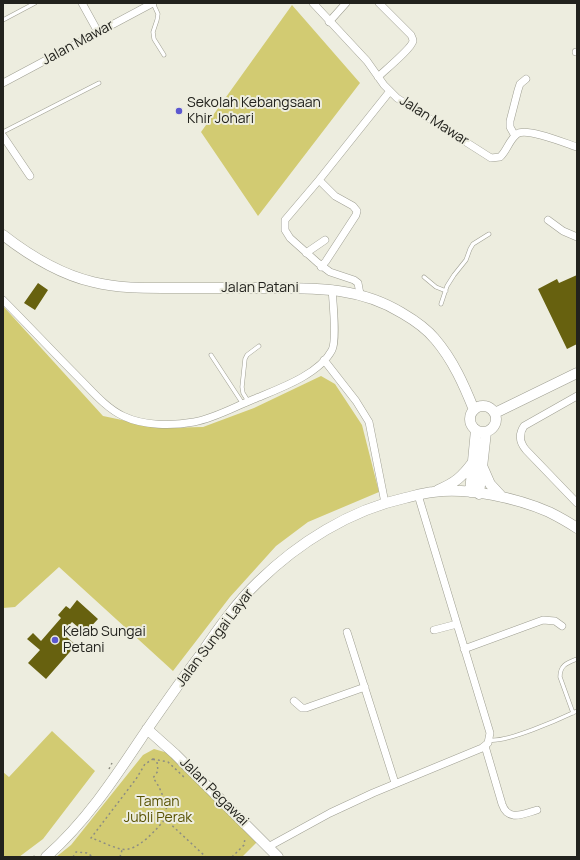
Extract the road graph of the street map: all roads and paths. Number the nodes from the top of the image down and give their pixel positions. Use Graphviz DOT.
graph roads {
  1 [pos="34,3"];
  2 [pos="82,3"];
  3 [pos="153,3"];
  4 [pos="313,3"];
  5 [pos="346,3"];
  6 [pos="379,3"];
  7 [pos="3,20"];
  8 [pos="329,22"];
  9 [pos="98,32"];
  10 [pos="164,55"];
  11 [pos="378,77"];
  12 [pos="526,78"];
  13 [pos="3,83"];
  14 [pos="99,83"];
  15 [pos="390,91"];
  16 [pos="3,132"];
  17 [pos="3,136"];
  18 [pos="515,136"];
  19 [pos="577,147"];
  20 [pos="30,176"];
  21 [pos="319,180"];
  22 [pos="548,220"];
  23 [pos="490,234"];
  24 [pos="3,235"];
  25 [pos="577,237"];
  26 [pos="325,240"];
  27 [pos="306,252"];
  28 [pos="321,267"];
  29 [pos="424,277"];
  30 [pos="332,289"];
  31 [pos="446,291"];
  32 [pos="360,294"];
  33 [pos="3,300"];
  34 [pos="441,304"];
  35 [pos="259,346"];
  36 [pos="211,355"];
  37 [pos="324,360"];
  38 [pos="577,373"];
  39 [pos="577,396"];
  40 [pos="246,402"];
  41 [pos="474,410"];
  42 [pos="495,413"];
  43 [pos="481,431"];
  44 [pos="478,464"];
  45 [pos="434,492"];
  46 [pos="475,493"];
  47 [pos="418,495"];
  48 [pos="502,498"];
  49 [pos="384,503"];
  50 [pos="577,503"];
  51 [pos="577,528"];
  52 [pos="457,624"];
  53 [pos="562,626"];
  54 [pos="434,630"];
  55 [pos="347,632"];
  56 [pos="464,649"];
  57 [pos="577,658"];
  58 [pos="365,686"];
  59 [pos="294,701"];
  60 [pos="575,712"];
  61 [pos="147,729"];
  62 [pos="487,743"];
  63 [pos="153,759"];
  64 [pos="112,763"];
  65 [pos="108,770"];
  66 [pos="188,781"];
  67 [pos="395,783"];
  68 [pos="537,810"];
  69 [pos="165,819"];
  70 [pos="245,838"];
  71 [pos="268,846"];
  72 [pos="122,850"];
  73 [pos="42,855"];
  74 [pos="33,857"];
  75 [pos="73,857"];
  76 [pos="93,857"];
  77 [pos="120,857"];
  78 [pos="206,857"];
  79 [pos="232,857"];
  80 [pos="278,857"];
  1 -- 7 [label="lane"];
  2 -- 9 [label="street"];
  3 -- 9 [label="street, Jalan Mawar"];
  3 -- 10 [label="lane"];
  4 -- 8 [label="street, Jalan Mawar"];
  5 -- 8 [label="street"];
  6 -- 11 [label="street"];
  8 -- 11 [label="street, Jalan Mawar"];
  9 -- 13 [label="street, Jalan Mawar"];
  11 -- 15 [label="street, Jalan Mawar"];
  12 -- 18 [label="street"];
  14 -- 16 [label="lane"];
  15 -- 18 [label="street, Jalan Mawar"];
  15 -- 21 [label="street"];
  17 -- 20 [label="street"];
  18 -- 19 [label="street"];
  21 -- 27 [label="street"];
  21 -- 28 [label="street"];
  22 -- 25 [label="street"];
  23 -- 31 [label="lane"];
  24 -- 30 [label="main road, Jalan Patani"];
  26 -- 27 [label="street"];
  27 -- 28 [label="street"];
  28 -- 32 [label="street"];
  29 -- 31 [label="lane"];
  30 -- 32 [label="main road, Jalan Patani"];
  30 -- 37 [label="street"];
  31 -- 34 [label="lane"];
  32 -- 41 [label="main road, Jalan Patani"];
  33 -- 40 [label="street"];
  35 -- 40 [label="lane"];
  36 -- 40 [label="lane"];
  37 -- 40 [label="street"];
  37 -- 49 [label="street"];
  38 -- 42 [label="main road"];
  39 -- 50 [label="street"];
  41 -- 42 [label="main road"];
  41 -- 43 [label="main road"];
  42 -- 43 [label="main road"];
  43 -- 44 [label="main road"];
  44 -- 45 [label="main road"];
  44 -- 46 [label="main road"];
  44 -- 48 [label="main road"];
  45 -- 46 [label="main road, Jalan Sungai Layar"];
  45 -- 47 [label="main road, Jalan Sungai Layar"];
  46 -- 48 [label="main road, Jalan Sungai Layar"];
  47 -- 49 [label="main road, Jalan Sungai Layar"];
  47 -- 52 [label="street"];
  48 -- 51 [label="main road, Jalan Sungai Layar"];
  49 -- 61 [label="main road, Jalan Sungai Layar"];
  52 -- 54 [label="street"];
  52 -- 56 [label="street"];
  53 -- 56 [label="street"];
  55 -- 58 [label="street"];
  56 -- 62 [label="street"];
  57 -- 60 [label="lane"];
  58 -- 59 [label="street"];
  58 -- 67 [label="street"];
  60 -- 62 [label="lane"];
  61 -- 71 [label="main road, Jalan Pegawai"];
  61 -- 73 [label="main road, Jalan Sungai Layar"];
  62 -- 67 [label="street"];
  62 -- 68 [label="street"];
  63 -- 66 [label="path"];
  63 -- 69 [label="path"];
  63 -- 72 [label="path"];
  64 -- 65 [label="path"];
  67 -- 71 [label="street"];
  69 -- 72 [label="path"];
  69 -- 78 [label="path"];
  70 -- 79 [label="path"];
  71 -- 80 [label="main road, Jalan Pegawai"];
  72 -- 77 [label="path"];
  73 -- 74 [label="path"];
  75 -- 76 [label="path"];
}
